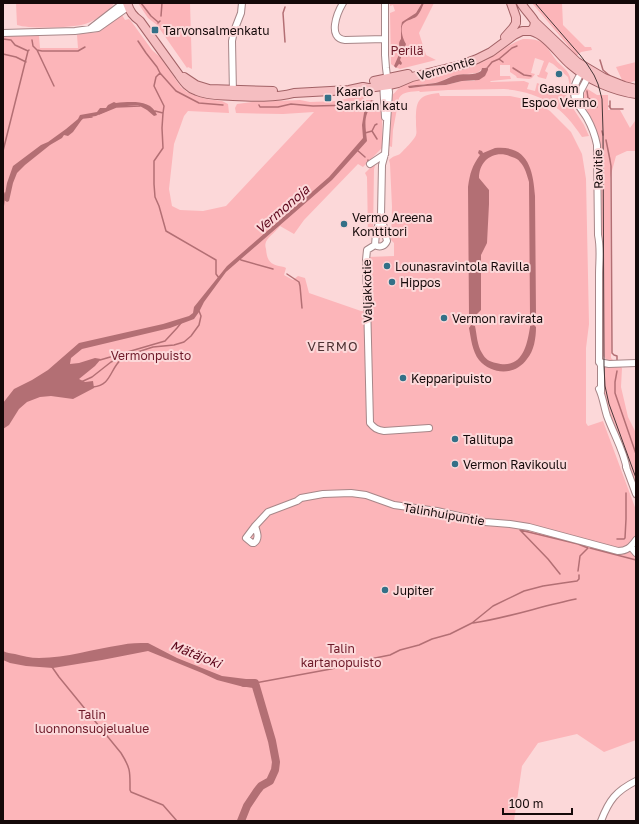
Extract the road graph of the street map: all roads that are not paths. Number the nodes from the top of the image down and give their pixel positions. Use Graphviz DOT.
graph roads {
  1 [pos="127,3"];
  2 [pos="242,3"];
  3 [pos="343,3"];
  4 [pos="385,3"];
  5 [pos="511,3"];
  6 [pos="521,3"];
  7 [pos="528,13"];
  8 [pos="516,20"];
  9 [pos="535,22"];
  10 [pos="522,31"];
  11 [pos="531,31"];
  12 [pos="3,33"];
  13 [pos="385,39"];
  14 [pos="587,72"];
  15 [pos="386,82"];
  16 [pos="636,89"];
  17 [pos="233,93"];
  18 [pos="636,94"];
  19 [pos="385,154"];
  20 [pos="370,164"];
  21 [pos="381,215"];
  22 [pos="375,245"];
  23 [pos="599,362"];
  24 [pos="636,363"];
  25 [pos="429,428"];
  26 [pos="636,494"];
  27 [pos="255,526"];
  28 [pos="636,540"];
  29 [pos="631,547"];
  30 [pos="636,554"];
  31 [pos="636,781"];
  32 [pos="601,821"];
  1 -- 12 [label="street"];
  1 -- 17 [label="main road, Vermontie"];
  2 -- 17 [label="street"];
  3 -- 13 [label="street"];
  4 -- 13 [label="street"];
  5 -- 8 [label="main road"];
  6 -- 7 [label="main road"];
  7 -- 8 [label="main road"];
  7 -- 9 [label="main road"];
  8 -- 10 [label="main road"];
  8 -- 15 [label="main road, Vermontie"];
  9 -- 11 [label="main road"];
  9 -- 14 [label="main road"];
  10 -- 11 [label="main road"];
  10 -- 15 [label="main road, Vermontie"];
  11 -- 14 [label="main road"];
  13 -- 15 [label="street"];
  14 -- 16 [label="main road"];
  14 -- 18 [label="main road"];
  14 -- 23 [label="street, Ravitie"];
  15 -- 17 [label="main road, Vermontie"];
  15 -- 19 [label="street, Valjakkotie"];
  19 -- 20 [label="street"];
  19 -- 21 [label="street, Valjakkotie"];
  21 -- 22 [label="street, Valjakkotie"];
  21 -- 22 [label="street, Valjakkotie"];
  22 -- 25 [label="street, Valjakkotie"];
  23 -- 24 [label="street"];
  23 -- 26 [label="street, Ravitie"];
  27 -- 29 [label="street, Talinhuipuntie"];
  28 -- 29 [label="street"];
  29 -- 30 [label="street"];
  31 -- 32 [label="street"];
}
